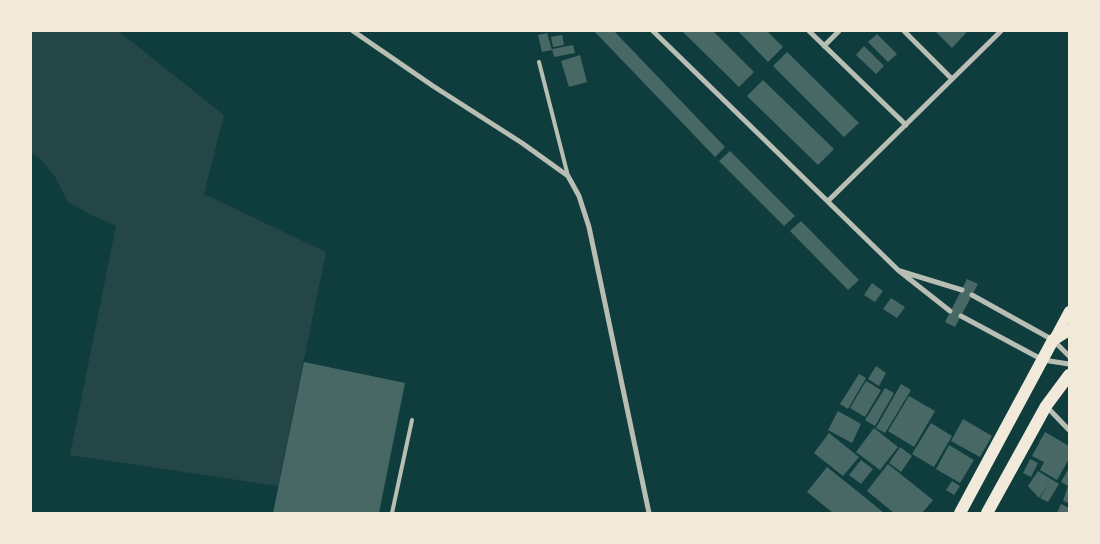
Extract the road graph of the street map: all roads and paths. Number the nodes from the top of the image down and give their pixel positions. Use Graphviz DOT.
graph roads {
  1 [pos="353,31"];
  2 [pos="653,31"];
  3 [pos="809,31"];
  4 [pos="839,31"];
  5 [pos="904,31"];
  6 [pos="1001,31"];
  7 [pos="824,46"];
  8 [pos="539,62"];
  9 [pos="952,79"];
  10 [pos="906,125"];
  11 [pos="568,176"];
  12 [pos="828,201"];
  13 [pos="898,270"];
  14 [pos="962,290"];
  15 [pos="972,295"];
  16 [pos="950,311"];
  17 [pos="1069,311"];
  18 [pos="961,316"];
  19 [pos="1069,330"];
  20 [pos="1053,340"];
  21 [pos="1069,356"];
  22 [pos="1043,360"];
  23 [pos="1069,364"];
  24 [pos="1069,375"];
  25 [pos="1046,406"];
  26 [pos="412,420"];
  27 [pos="1069,430"];
  28 [pos="392,513"];
  29 [pos="649,513"];
  30 [pos="960,513"];
  31 [pos="987,513"];
  1 -- 11 [label="street"];
  2 -- 12 [label="street"];
  3 -- 7 [label="street"];
  4 -- 7 [label="street"];
  5 -- 9 [label="street"];
  6 -- 9 [label="street"];
  7 -- 10 [label="street"];
  8 -- 11 [label="lane"];
  9 -- 10 [label="street"];
  10 -- 12 [label="street"];
  11 -- 29 [label="street"];
  12 -- 13 [label="street"];
  13 -- 14 [label="street"];
  13 -- 16 [label="street"];
  15 -- 20 [label="street"];
  17 -- 20 [label="main road"];
  18 -- 22 [label="street"];
  19 -- 20 [label="main road"];
  20 -- 21 [label="street"];
  20 -- 22 [label="main road"];
  22 -- 23 [label="street"];
  22 -- 30 [label="main road"];
  24 -- 25 [label="main road"];
  25 -- 27 [label="street"];
  25 -- 31 [label="main road"];
  26 -- 28 [label="lane"];
}
